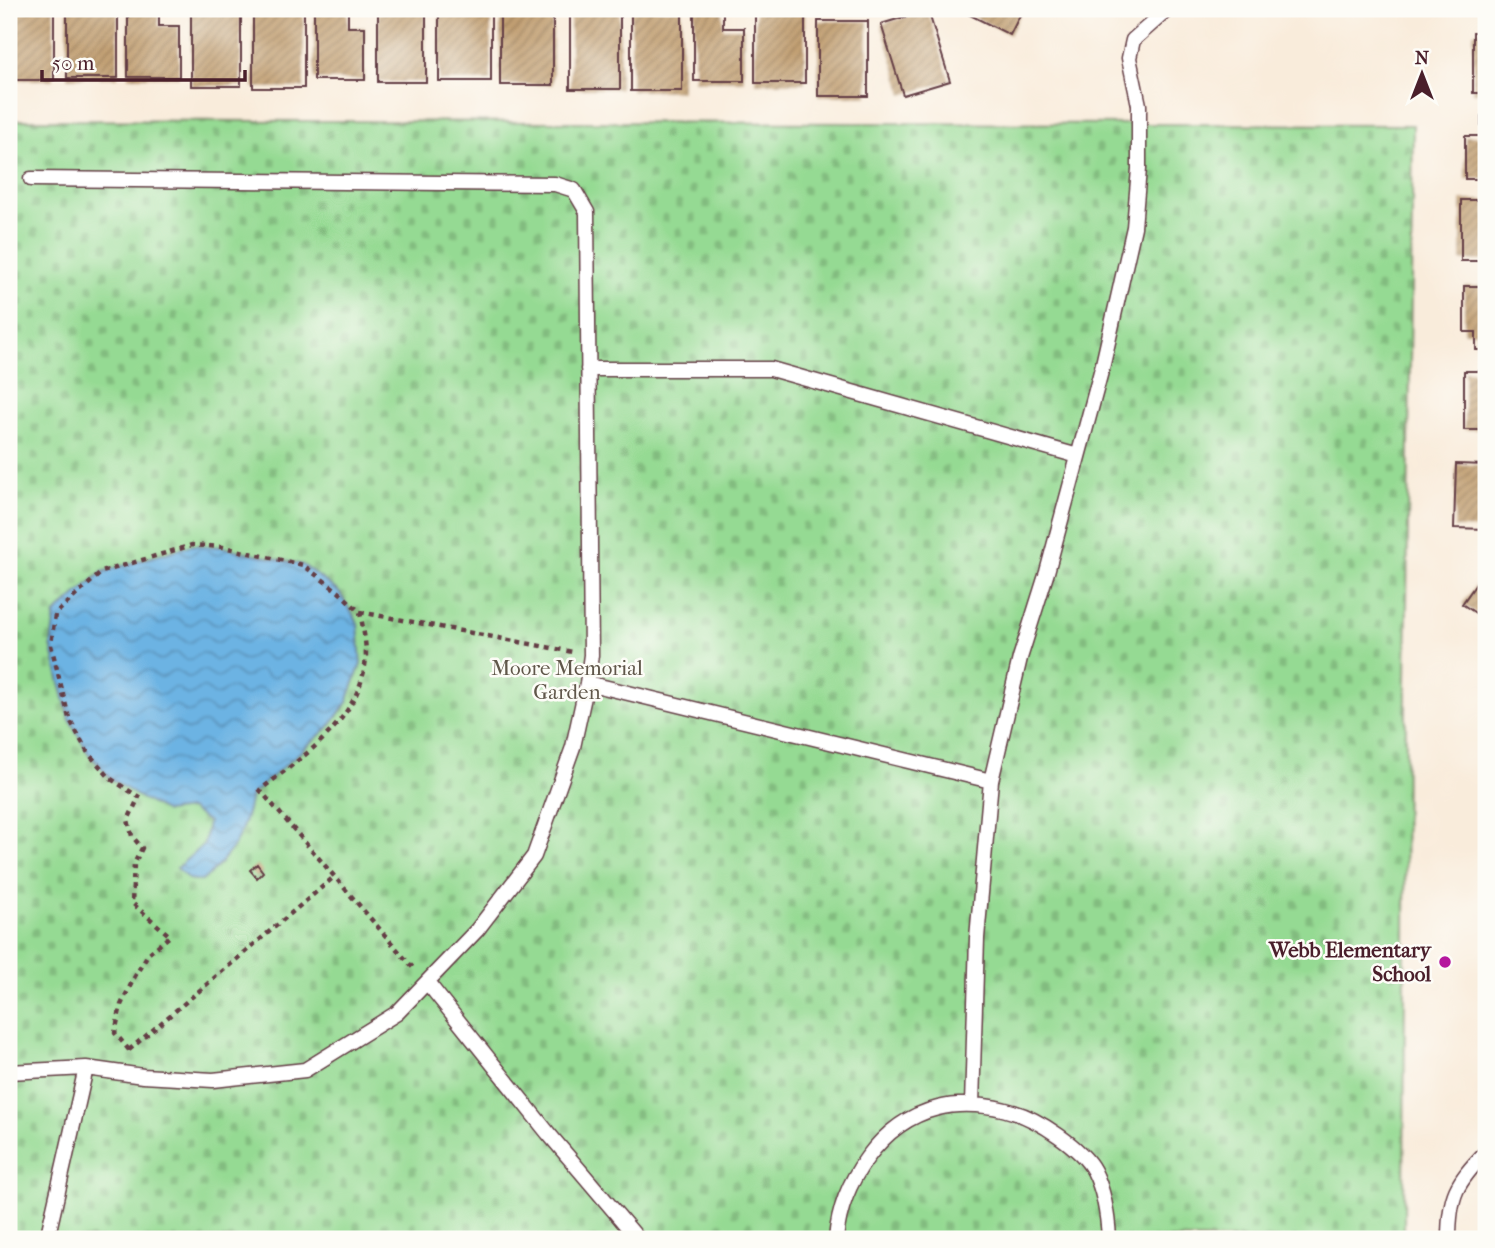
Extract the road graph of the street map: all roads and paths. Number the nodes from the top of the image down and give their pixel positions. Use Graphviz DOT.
graph roads {
  1 [pos="1168,9"];
  2 [pos="30,179"];
  3 [pos="588,369"];
  4 [pos="1078,456"];
  5 [pos="360,612"];
  6 [pos="591,655"];
  7 [pos="587,684"];
  8 [pos="991,781"];
  9 [pos="334,877"];
  10 [pos="427,982"];
  11 [pos="129,1050"];
  12 [pos="86,1068"];
  13 [pos="104,1071"];
  14 [pos="9,1072"];
  15 [pos="972,1105"];
  16 [pos="1486,1152"];
  17 [pos="47,1239"];
  18 [pos="638,1239"];
  19 [pos="836,1239"];
  20 [pos="1109,1239"];
  21 [pos="1449,1239"];
  1 -- 4 [label="lane"];
  2 -- 3 [label="lane"];
  3 -- 4 [label="lane"];
  3 -- 6 [label="lane"];
  4 -- 8 [label="lane"];
  5 -- 6 [label="path"];
  5 -- 9 [label="path"];
  5 -- 11 [label="path"];
  6 -- 7 [label="lane"];
  7 -- 8 [label="lane"];
  7 -- 10 [label="lane"];
  8 -- 15 [label="lane"];
  9 -- 10 [label="path"];
  9 -- 11 [label="path"];
  10 -- 13 [label="lane"];
  10 -- 18 [label="lane"];
  11 -- 13 [label="path"];
  12 -- 13 [label="lane"];
  12 -- 14 [label="lane"];
  12 -- 17 [label="lane"];
  15 -- 19 [label="lane"];
  15 -- 20 [label="lane"];
  16 -- 21 [label="lane"];
}
